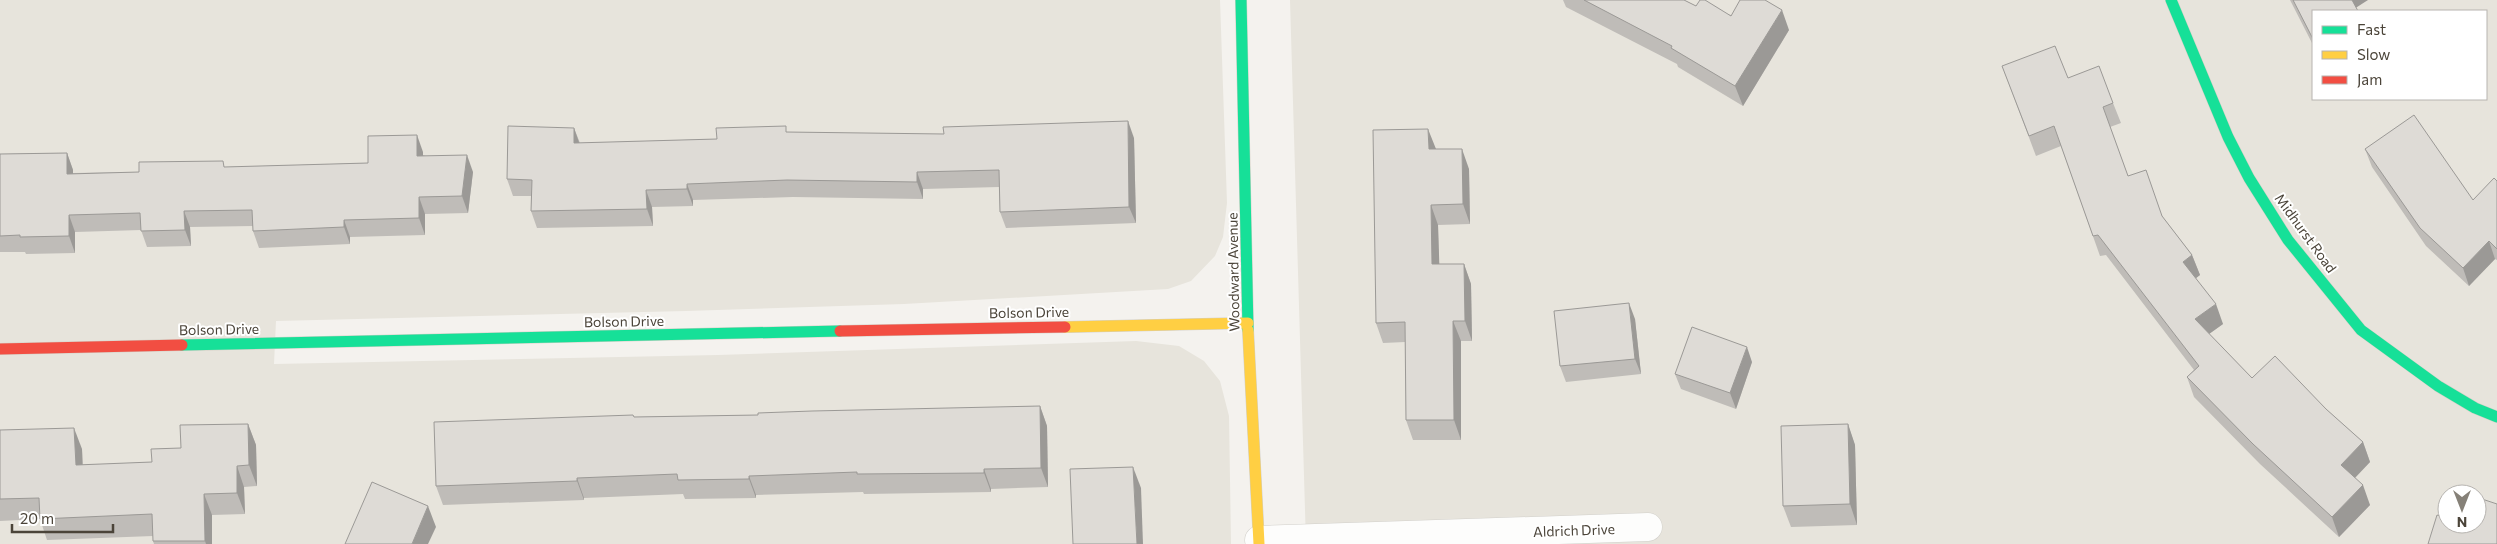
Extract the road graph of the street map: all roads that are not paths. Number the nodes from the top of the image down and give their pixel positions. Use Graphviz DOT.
graph roads {
  1 [pos="1241,0"];
  2 [pos="2171,0"];
  3 [pos="1248,323"];
  4 [pos="0,349"];
  5 [pos="2497,417"];
  6 [pos="1648,527"];
  7 [pos="1259,542"];
  1 -- 3 [label="street, Woodward Avenue"];
  2 -- 5 [label="street, Midhurst Road"];
  3 -- 4 [label="street, Bolson Drive"];
  3 -- 7 [label="street, Woodward Avenue"];
  6 -- 7 [label="street, Aldrich Drive"];
}
